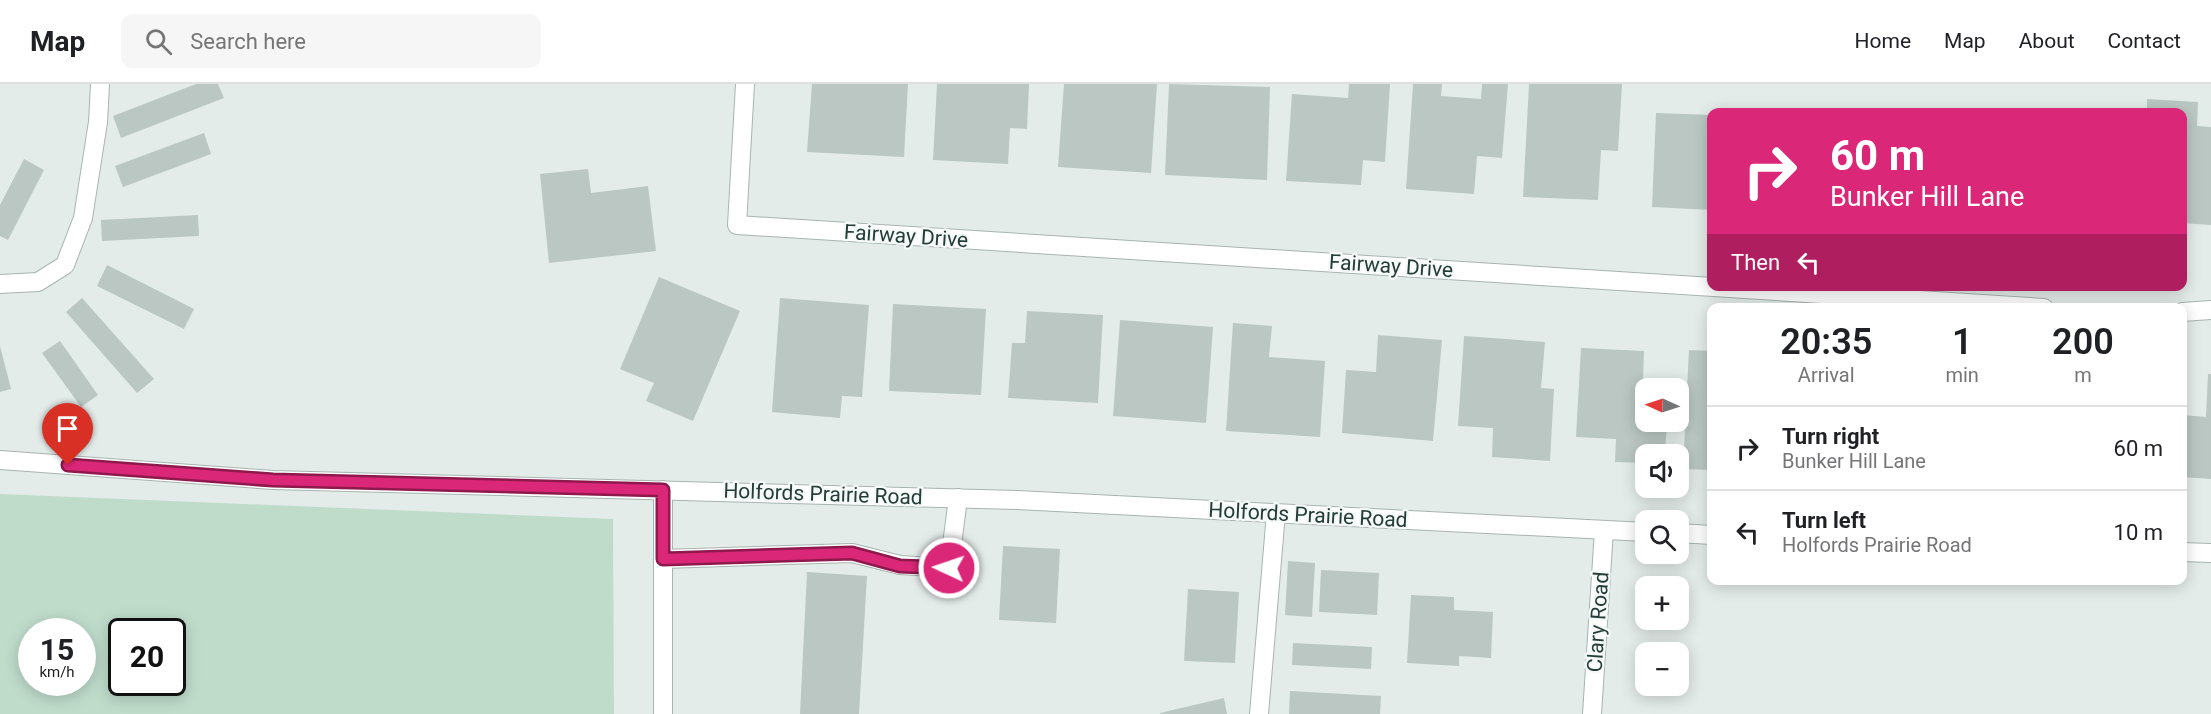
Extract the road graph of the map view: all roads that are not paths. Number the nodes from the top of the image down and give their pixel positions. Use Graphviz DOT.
graph roads {
  1 [pos="100,84"];
  2 [pos="745,84"];
  3 [pos="0,284"];
  4 [pos="1707,287"];
  5 [pos="1776,291"];
  6 [pos="1965,303"];
  7 [pos="2211,310"];
  8 [pos="2187,312"];
  9 [pos="0,460"];
  10 [pos="663,490"];
  11 [pos="958,498"];
  12 [pos="1276,513"];
  13 [pos="1604,530"];
  14 [pos="1635,531"];
  15 [pos="1689,534"];
  16 [pos="1707,535"];
  17 [pos="2187,552"];
  18 [pos="2211,553"];
  19 [pos="663,559"];
  20 [pos="663,714"];
  21 [pos="1258,714"];
  22 [pos="1592,714"];
  1 -- 3 [label="street"];
  2 -- 4 [label="street, Fairway Drive"];
  5 -- 6 [label="street, Fairway Drive"];
  7 -- 8 [label="street"];
  9 -- 10 [label="street, Holfords Prairie Road"];
  10 -- 11 [label="street, Holfords Prairie Road"];
  10 -- 19 [label="street"];
  11 -- 12 [label="street, Holfords Prairie Road"];
  11 -- 19 [label="street"];
  12 -- 13 [label="street, Holfords Prairie Road"];
  12 -- 21 [label="street"];
  13 -- 14 [label="street, Holfords Prairie Road"];
  13 -- 22 [label="street, Clary Road"];
  15 -- 16 [label="street"];
  17 -- 18 [label="street"];
  19 -- 20 [label="street"];
}
